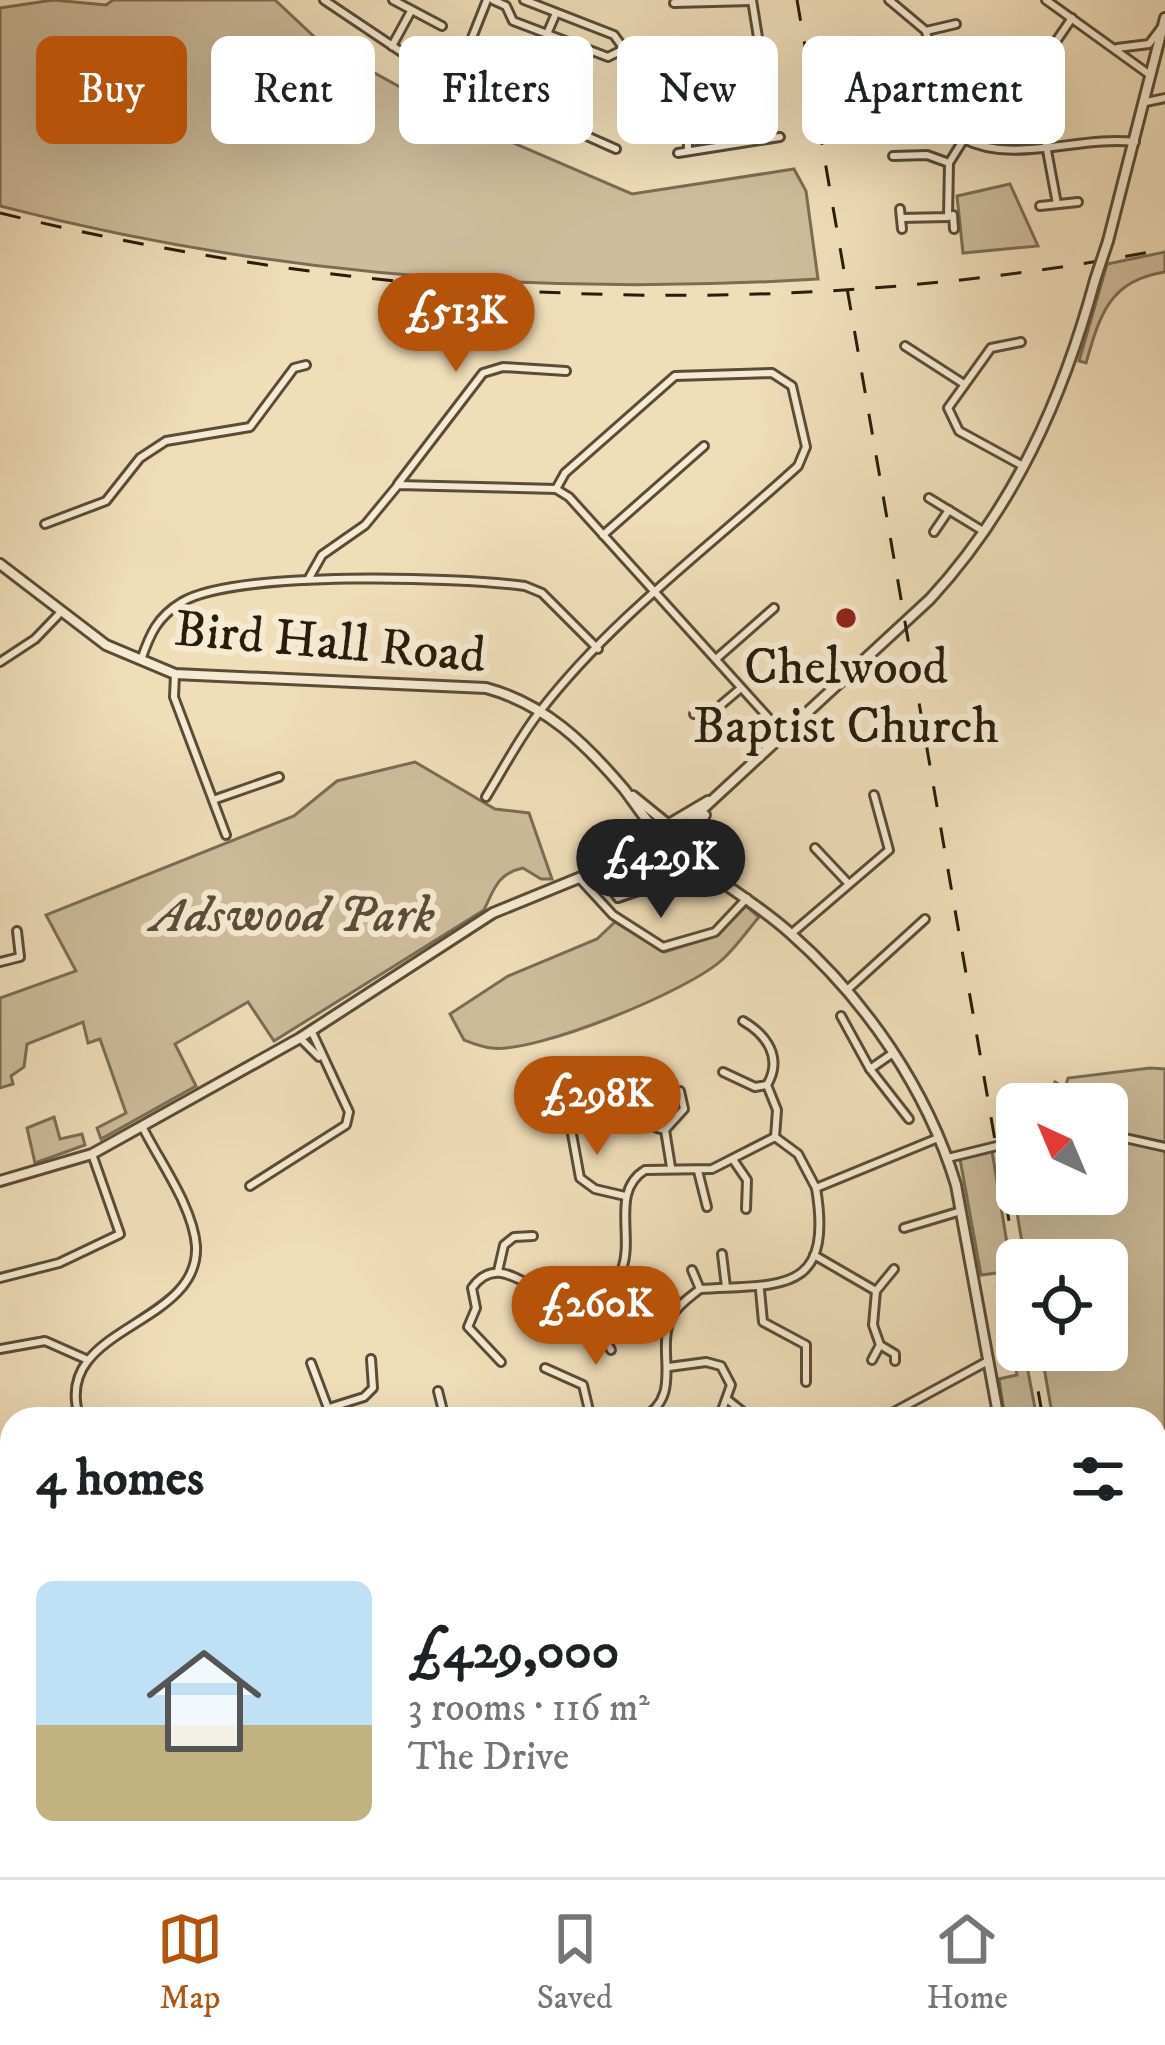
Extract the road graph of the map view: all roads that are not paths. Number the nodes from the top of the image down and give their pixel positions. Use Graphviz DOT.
graph roads {
  1 [pos="324,0"];
  2 [pos="393,0"];
  3 [pos="490,0"];
  4 [pos="519,0"];
  5 [pos="752,0"];
  6 [pos="889,0"];
  7 [pos="1046,0"];
  8 [pos="674,3"];
  9 [pos="506,6"];
  10 [pos="411,11"];
  11 [pos="556,13"];
  12 [pos="1072,18"];
  13 [pos="1164,21"];
  14 [pos="956,24"];
  15 [pos="442,26"];
  16 [pos="926,31"];
  17 [pos="548,34"];
  18 [pos="475,36"];
  19 [pos="758,36"];
  20 [pos="927,36"];
  21 [pos="1060,36"];
  22 [pos="392,46"];
  23 [pos="1114,47"];
  24 [pos="399,50"];
  25 [pos="1151,75"];
  26 [pos="1165,98"];
  27 [pos="1145,102"];
  28 [pos="593,139"];
  29 [pos="1136,142"];
  30 [pos="683,144"];
  31 [pos="732,144"];
  32 [pos="961,144"];
  33 [pos="979,144"];
  34 [pos="1046,145"];
  35 [pos="616,149"];
  36 [pos="893,156"];
  37 [pos="949,163"];
  38 [pos="1078,202"];
  39 [pos="1057,204"];
  40 [pos="1040,206"];
  41 [pos="952,211"];
  42 [pos="902,229"];
  43 [pos="954,229"];
  44 [pos="1021,342"];
  45 [pos="904,346"];
  46 [pos="306,364"];
  47 [pos="566,371"];
  48 [pos="964,384"];
  49 [pos="704,446"];
  50 [pos="1023,466"];
  51 [pos="398,485"];
  52 [pos="556,489"];
  53 [pos="929,497"];
  54 [pos="950,510"];
  55 [pos="45,524"];
  56 [pos="983,531"];
  57 [pos="934,532"];
  58 [pos="603,535"];
  59 [pos="0,564"];
  60 [pos="308,578"];
  61 [pos="655,592"];
  62 [pos="774,608"];
  63 [pos="61,612"];
  64 [pos="598,649"];
  65 [pos="716,659"];
  66 [pos="0,662"];
  67 [pos="140,662"];
  68 [pos="175,674"];
  69 [pos="741,688"];
  70 [pos="541,710"];
  71 [pos="694,714"];
  72 [pos="784,735"];
  73 [pos="279,777"];
  74 [pos="729,787"];
  75 [pos="622,788"];
  76 [pos="874,795"];
  77 [pos="486,797"];
  78 [pos="213,800"];
  79 [pos="674,830"];
  80 [pos="658,834"];
  81 [pos="226,835"];
  82 [pos="668,842"];
  83 [pos="815,848"];
  84 [pos="703,867"];
  85 [pos="598,869"];
  86 [pos="578,877"];
  87 [pos="567,881"];
  88 [pos="847,882"];
  89 [pos="653,886"];
  90 [pos="747,898"];
  91 [pos="925,919"];
  92 [pos="16,931"];
  93 [pos="791,934"];
  94 [pos="0,962"];
  95 [pos="847,990"];
  96 [pos="841,1016"];
  97 [pos="743,1021"];
  98 [pos="311,1030"];
  99 [pos="300,1038"];
  100 [pos="892,1053"];
  101 [pos="321,1060"];
  102 [pos="870,1069"];
  103 [pos="723,1072"];
  104 [pos="767,1084"];
  105 [pos="680,1091"];
  106 [pos="625,1093"];
  107 [pos="909,1119"];
  108 [pos="570,1123"];
  109 [pos="142,1126"];
  110 [pos="665,1130"];
  111 [pos="776,1137"];
  112 [pos="938,1138"];
  113 [pos="1128,1139"];
  114 [pos="996,1147"];
  115 [pos="1165,1147"];
  116 [pos="92,1154"];
  117 [pos="948,1158"];
  118 [pos="734,1161"];
  119 [pos="671,1167"];
  120 [pos="698,1172"];
  121 [pos="0,1180"];
  122 [pos="250,1186"];
  123 [pos="816,1188"];
  124 [pos="625,1196"];
  125 [pos="707,1207"];
  126 [pos="746,1209"];
  127 [pos="961,1210"];
  128 [pos="904,1228"];
  129 [pos="533,1236"];
  130 [pos="722,1254"];
  131 [pos="814,1255"];
  132 [pos="894,1269"];
  133 [pos="692,1270"];
  134 [pos="498,1271"];
  135 [pos="621,1277"];
  136 [pos="0,1278"];
  137 [pos="726,1287"];
  138 [pos="700,1289"];
  139 [pos="760,1290"];
  140 [pos="876,1291"];
  141 [pos="575,1302"];
  142 [pos="674,1311"];
  143 [pos="619,1336"];
  144 [pos="880,1345"];
  145 [pos="0,1349"];
  146 [pos="371,1359"];
  147 [pos="88,1360"];
  148 [pos="872,1360"];
  149 [pos="895,1361"];
  150 [pos="988,1361"];
  151 [pos="501,1362"];
  152 [pos="311,1363"];
  153 [pos="669,1367"];
  154 [pos="545,1368"];
  155 [pos="806,1382"];
  156 [pos="437,1390"];
  157 [pos="728,1400"];
  158 [pos="77,1407"];
  159 [pos="329,1407"];
  160 [pos="332,1407"];
  161 [pos="442,1407"];
  162 [pos="588,1407"];
  163 [pos="656,1407"];
  164 [pos="724,1407"];
  165 [pos="736,1407"];
  166 [pos="902,1407"];
  167 [pos="997,1407"];
  1 -- 22 [label="street"];
  2 -- 10 [label="street"];
  3 -- 9 [label="street"];
  3 -- 18 [label="street"];
  4 -- 9 [label="street"];
  4 -- 11 [label="street"];
  5 -- 8 [label="street"];
  5 -- 19 [label="street"];
  6 -- 16 [label="street"];
  7 -- 12 [label="street"];
  9 -- 17 [label="street"];
  10 -- 15 [label="street"];
  10 -- 22 [label="street"];
  11 -- 17 [label="street"];
  11 -- 17 [label="street"];
  12 -- 21 [label="street"];
  12 -- 23 [label="street"];
  13 -- 23 [label="street"];
  13 -- 25 [label="street"];
  14 -- 16 [label="street"];
  16 -- 20 [label="street"];
  22 -- 24 [label="street"];
  23 -- 25 [label="street"];
  25 -- 27 [label="street"];
  26 -- 27 [label="street"];
  27 -- 29 [label="street"];
  28 -- 35 [label="street"];
  29 -- 34 [label="street"];
  29 -- 50 [label="street, bridge"];
  30 -- 31 [label="street"];
  32 -- 37 [label="street"];
  33 -- 34 [label="street"];
  34 -- 39 [label="street"];
  36 -- 37 [label="street"];
  37 -- 41 [label="street"];
  38 -- 39 [label="street"];
  39 -- 40 [label="street"];
  41 -- 42 [label="street"];
  41 -- 43 [label="street"];
  44 -- 48 [label="street"];
  45 -- 48 [label="street"];
  46 -- 55 [label="street"];
  47 -- 51 [label="street"];
  48 -- 50 [label="street"];
  49 -- 58 [label="street"];
  50 -- 56 [label="street"];
  51 -- 52 [label="street"];
  51 -- 60 [label="street"];
  52 -- 58 [label="street"];
  52 -- 61 [label="street"];
  53 -- 54 [label="street"];
  54 -- 56 [label="street"];
  54 -- 57 [label="street"];
  56 -- 72 [label="street"];
  58 -- 61 [label="street"];
  59 -- 63 [label="street, Bird Hall Road"];
  60 -- 64 [label="street"];
  60 -- 67 [label="street"];
  61 -- 64 [label="street"];
  61 -- 65 [label="street"];
  62 -- 65 [label="street"];
  63 -- 66 [label="street"];
  63 -- 67 [label="street, Bird Hall Road"];
  64 -- 70 [label="street"];
  65 -- 69 [label="street"];
  67 -- 68 [label="street, Bird Hall Road"];
  68 -- 70 [label="street, Bird Hall Road"];
  68 -- 78 [label="street"];
  69 -- 71 [label="street"];
  69 -- 72 [label="street"];
  70 -- 75 [label="street, Bird Hall Road"];
  70 -- 77 [label="street"];
  72 -- 74 [label="street"];
  73 -- 78 [label="street"];
  74 -- 79 [label="street"];
  74 -- 84 [label="street"];
  75 -- 79 [label="street, Bird Hall Road"];
  75 -- 80 [label="street, Bird Hall Road"];
  76 -- 88 [label="street"];
  78 -- 81 [label="street"];
  79 -- 80 [label="street"];
  79 -- 82 [label="street"];
  79 -- 84 [label="street, Bird Hall Road"];
  80 -- 82 [label="street, Bird Hall Road"];
  80 -- 87 [label="street"];
  82 -- 84 [label="street, Bird Hall Road"];
  82 -- 85 [label="street"];
  83 -- 88 [label="street"];
  84 -- 90 [label="street, Bird Hall Road"];
  85 -- 86 [label="street"];
  85 -- 89 [label="street"];
  86 -- 87 [label="street"];
  86 -- 90 [label="street"];
  87 -- 98 [label="street"];
  88 -- 93 [label="street"];
  90 -- 93 [label="street, Bird Hall Road"];
  91 -- 95 [label="street"];
  92 -- 94 [label="street"];
  93 -- 95 [label="street, Bird Hall Road"];
  95 -- 100 [label="street, Bird Hall Road"];
  96 -- 102 [label="street"];
  97 -- 104 [label="street"];
  98 -- 99 [label="street"];
  98 -- 101 [label="street"];
  99 -- 101 [label="street"];
  99 -- 109 [label="street"];
  100 -- 102 [label="street"];
  100 -- 112 [label="street, Bird Hall Road"];
  101 -- 122 [label="street"];
  102 -- 107 [label="street"];
  103 -- 104 [label="street"];
  104 -- 111 [label="street"];
  105 -- 110 [label="street"];
  106 -- 110 [label="street"];
  108 -- 124 [label="street"];
  109 -- 116 [label="street"];
  109 -- 147 [label="street"];
  110 -- 119 [label="street"];
  111 -- 118 [label="street"];
  111 -- 123 [label="street"];
  112 -- 117 [label="street, Bird Hall Road"];
  112 -- 123 [label="street"];
  113 -- 115 [label="street"];
  114 -- 117 [label="street"];
  116 -- 121 [label="street"];
  116 -- 136 [label="street"];
  117 -- 127 [label="street, Bird Hall Road"];
  118 -- 120 [label="street"];
  118 -- 126 [label="street"];
  119 -- 120 [label="street"];
  119 -- 124 [label="street"];
  120 -- 125 [label="street"];
  123 -- 131 [label="street"];
  124 -- 135 [label="street"];
  127 -- 128 [label="street"];
  127 -- 150 [label="street, Bird Hall Road"];
  129 -- 134 [label="street"];
  130 -- 137 [label="street"];
  131 -- 139 [label="street"];
  131 -- 140 [label="street"];
  132 -- 140 [label="street"];
  133 -- 138 [label="street"];
  134 -- 141 [label="street"];
  134 -- 151 [label="street"];
  135 -- 141 [label="street"];
  135 -- 142 [label="street"];
  137 -- 138 [label="street"];
  137 -- 139 [label="street"];
  138 -- 142 [label="street"];
  139 -- 155 [label="street"];
  140 -- 144 [label="street"];
  141 -- 143 [label="street"];
  142 -- 153 [label="street"];
  144 -- 148 [label="street"];
  144 -- 149 [label="street"];
  145 -- 147 [label="street"];
  146 -- 160 [label="street"];
  147 -- 158 [label="street"];
  150 -- 166 [label="street"];
  150 -- 167 [label="street, Bird Hall Road"];
  152 -- 159 [label="street"];
  153 -- 157 [label="street"];
  153 -- 163 [label="street"];
  154 -- 162 [label="street"];
  156 -- 161 [label="street"];
  157 -- 164 [label="street"];
  157 -- 165 [label="street"];
}
